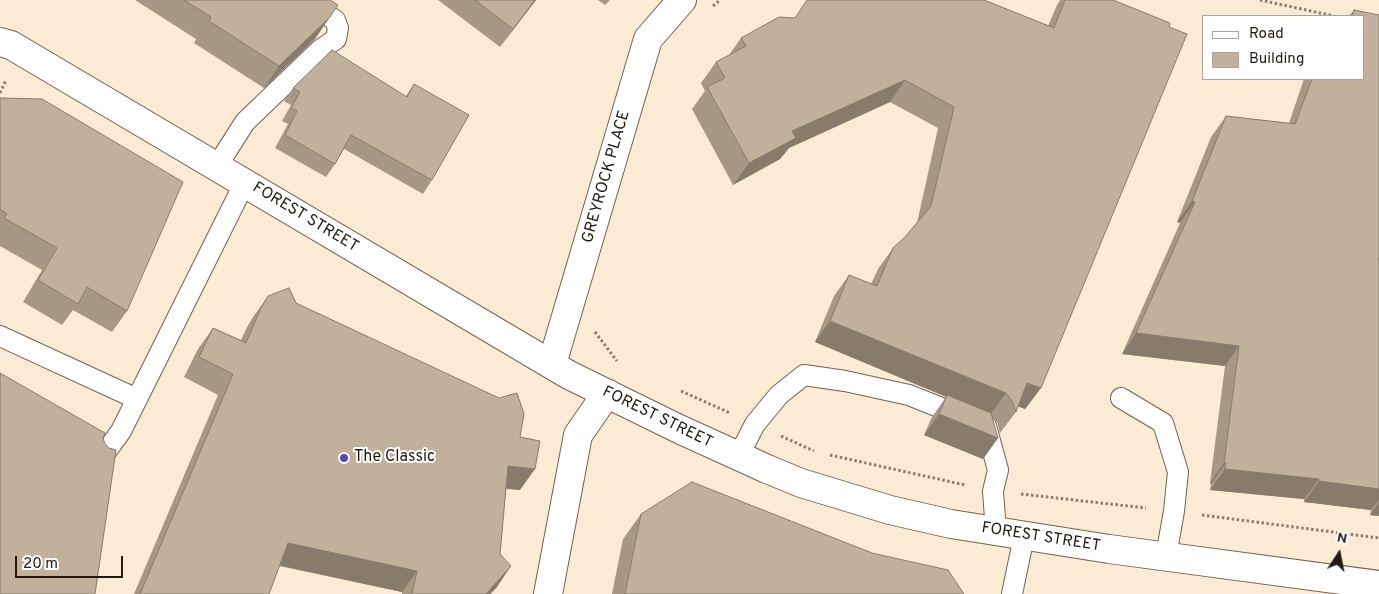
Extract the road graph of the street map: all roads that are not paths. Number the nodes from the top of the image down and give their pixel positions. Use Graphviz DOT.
graph roads {
  1 [pos="303,0"];
  2 [pos="682,0"];
  3 [pos="4,40"];
  4 [pos="217,166"];
  5 [pos="245,182"];
  6 [pos="0,336"];
  7 [pos="552,364"];
  8 [pos="607,394"];
  9 [pos="1121,398"];
  10 [pos="137,399"];
  11 [pos="738,457"];
  12 [pos="100,460"];
  13 [pos="996,532"];
  14 [pos="1024,536"];
  15 [pos="1166,556"];
  16 [pos="1379,585"];
  17 [pos="548,594"];
  18 [pos="1012,594"];
  1 -- 4 [label="lane"];
  2 -- 7 [label="street, GREYROCK PLACE"];
  3 -- 4 [label="street, FOREST STREET"];
  4 -- 5 [label="street, FOREST STREET"];
  5 -- 7 [label="street, FOREST STREET"];
  5 -- 10 [label="lane"];
  6 -- 10 [label="lane"];
  7 -- 8 [label="street, FOREST STREET"];
  8 -- 11 [label="street, FOREST STREET"];
  8 -- 17 [label="street"];
  9 -- 15 [label="lane"];
  10 -- 12 [label="lane"];
  11 -- 13 [label="street, FOREST STREET"];
  11 -- 13 [label="lane"];
  13 -- 14 [label="street, FOREST STREET"];
  14 -- 15 [label="street, FOREST STREET"];
  14 -- 18 [label="lane"];
  15 -- 16 [label="street, FOREST STREET"];
}
